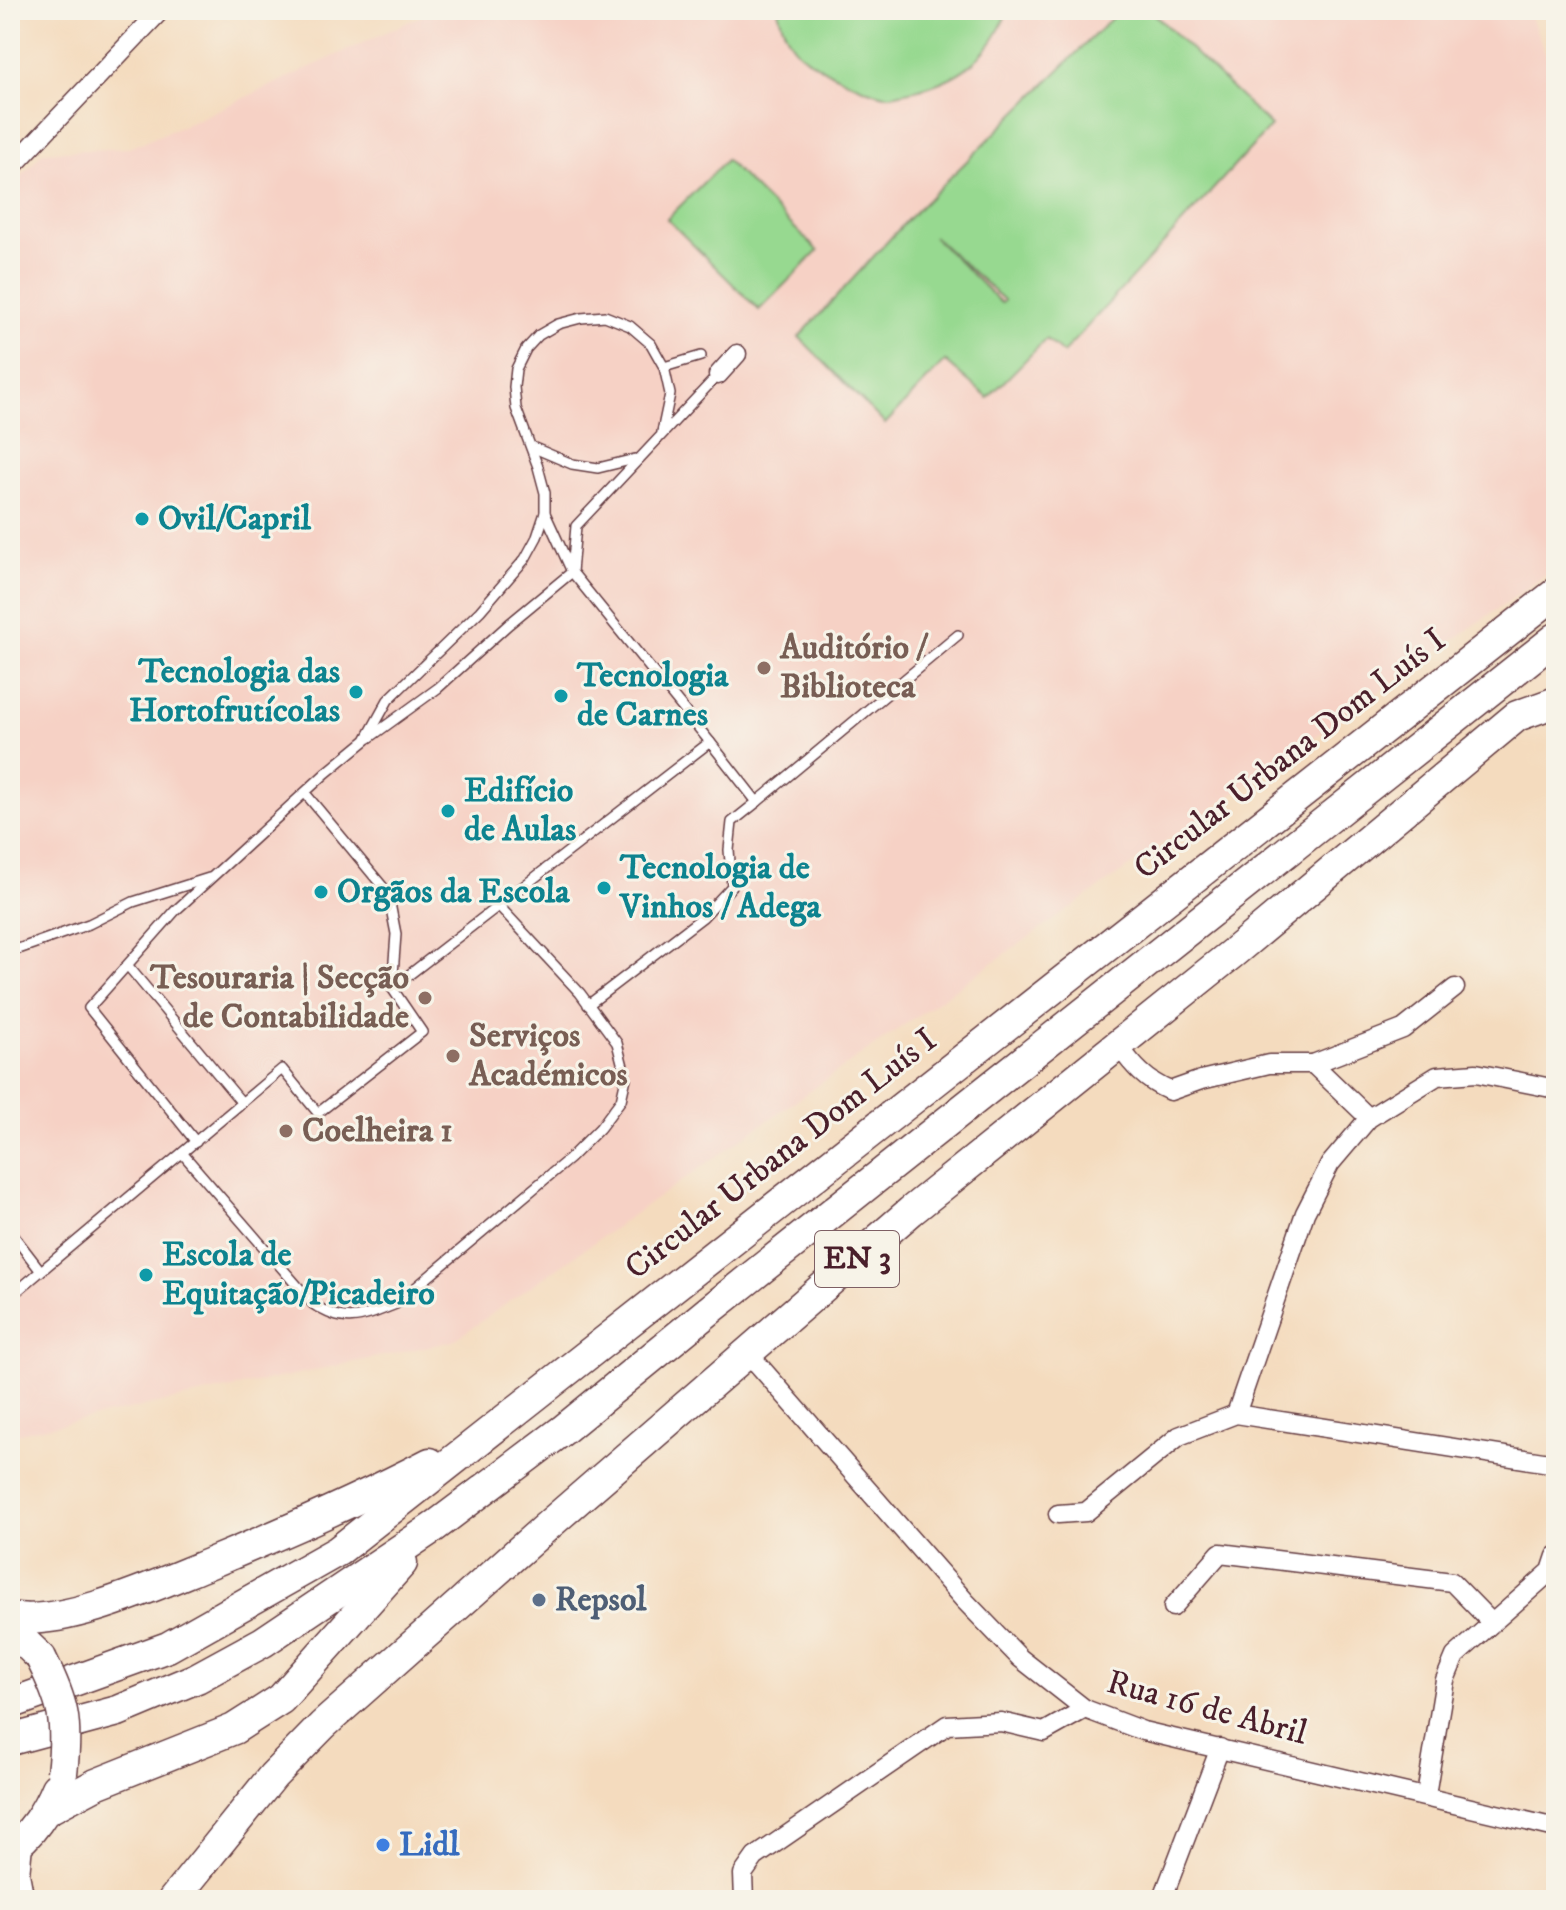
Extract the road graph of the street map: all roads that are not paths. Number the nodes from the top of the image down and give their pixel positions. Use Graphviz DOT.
graph roads {
  1 [pos="161,10"];
  2 [pos="10,169"];
  3 [pos="737,354"];
  4 [pos="701,356"];
  5 [pos="664,367"];
  6 [pos="718,375"];
  7 [pos="662,432"];
  8 [pos="532,447"];
  9 [pos="637,458"];
  10 [pos="545,513"];
  11 [pos="572,572"];
  12 [pos="1556,593"];
  13 [pos="958,635"];
  14 [pos="1556,638"];
  15 [pos="1556,702"];
  16 [pos="366,740"];
  17 [pos="710,742"];
  18 [pos="305,793"];
  19 [pos="757,802"];
  20 [pos="213,877"];
  21 [pos="499,906"];
  22 [pos="10,952"];
  23 [pos="128,966"];
  24 [pos="392,988"];
  25 [pos="1455,988"];
  26 [pos="588,1005"];
  27 [pos="1118,1045"];
  28 [pos="1313,1064"];
  29 [pos="1556,1089"];
  30 [pos="242,1103"];
  31 [pos="1369,1118"];
  32 [pos="196,1142"];
  33 [pos="183,1154"];
  34 [pos="10,1231"];
  35 [pos="40,1270"];
  36 [pos="10,1297"];
  37 [pos="748,1353"];
  38 [pos="1236,1414"];
  39 [pos="485,1433"];
  40 [pos="1556,1464"];
  41 [pos="1058,1514"];
  42 [pos="434,1527"];
  43 [pos="1556,1556"];
  44 [pos="1173,1607"];
  45 [pos="10,1617"];
  46 [pos="1492,1623"];
  47 [pos="10,1628"];
  48 [pos="10,1704"];
  49 [pos="1085,1709"];
  50 [pos="10,1740"];
  51 [pos="1220,1748"];
  52 [pos="1426,1795"];
  53 [pos="47,1810"];
  54 [pos="1556,1828"];
  55 [pos="13,1847"];
  56 [pos="19,1900"];
  57 [pos="173,1900"];
  58 [pos="744,1900"];
  59 [pos="1162,1900"];
  1 -- 2 [label="street"];
  3 -- 6 [label="street"];
  4 -- 5 [label="lane"];
  5 -- 7 [label="lane"];
  5 -- 8 [label="lane"];
  6 -- 7 [label="lane"];
  7 -- 9 [label="lane"];
  8 -- 9 [label="lane"];
  8 -- 10 [label="lane"];
  9 -- 11 [label="lane"];
  10 -- 11 [label="lane"];
  10 -- 16 [label="lane"];
  11 -- 16 [label="lane"];
  11 -- 17 [label="lane"];
  12 -- 39 [label="main road, Circular Urbana Dom Luís I"];
  13 -- 19 [label="lane"];
  14 -- 42 [label="main road"];
  15 -- 27 [label="main road, EN 3"];
  16 -- 18 [label="lane"];
  17 -- 19 [label="lane"];
  17 -- 21 [label="lane"];
  18 -- 20 [label="lane"];
  18 -- 24 [label="lane"];
  19 -- 26 [label="lane"];
  20 -- 22 [label="lane"];
  20 -- 23 [label="lane"];
  21 -- 24 [label="lane"];
  21 -- 26 [label="lane"];
  23 -- 30 [label="lane"];
  23 -- 32 [label="lane"];
  24 -- 30 [label="lane"];
  25 -- 28 [label="street"];
  26 -- 33 [label="lane"];
  27 -- 28 [label="street"];
  27 -- 37 [label="main road, EN 3"];
  28 -- 31 [label="street"];
  29 -- 31 [label="street"];
  30 -- 32 [label="lane"];
  31 -- 38 [label="street"];
  32 -- 33 [label="lane"];
  33 -- 35 [label="lane"];
  34 -- 35 [label="lane"];
  35 -- 36 [label="lane"];
  37 -- 49 [label="street, Rua 16 de Abril"];
  37 -- 57 [label="main road, EN 3"];
  38 -- 40 [label="street"];
  38 -- 41 [label="street"];
  39 -- 45 [label="main road"];
  39 -- 48 [label="main road, Circular Urbana Dom Luís I"];
  42 -- 50 [label="main road"];
  42 -- 53 [label="main road"];
  43 -- 46 [label="street"];
  44 -- 46 [label="street"];
  46 -- 52 [label="street"];
  47 -- 53 [label="main road, bridge"];
  49 -- 51 [label="street, Rua 16 de Abril"];
  49 -- 58 [label="street"];
  51 -- 52 [label="street, Rua 16 de Abril"];
  51 -- 59 [label="street"];
  52 -- 54 [label="street, Rua 16 de Abril"];
  53 -- 55 [label="main road"];
  55 -- 56 [label="main road"];
}
